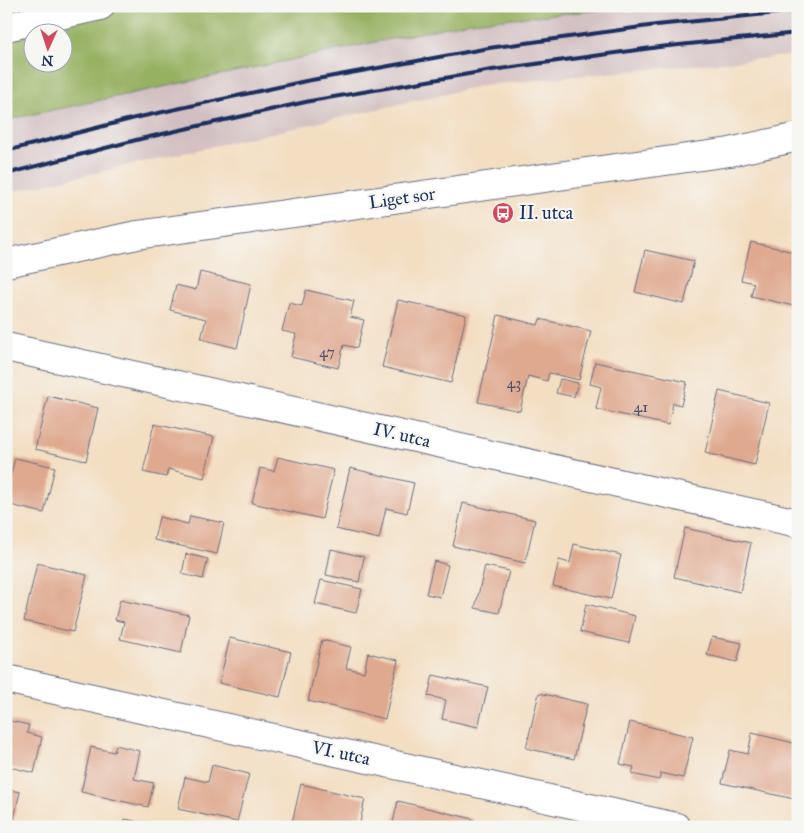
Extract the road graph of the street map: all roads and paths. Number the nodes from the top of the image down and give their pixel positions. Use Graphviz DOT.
graph roads {
  1 [pos="100,6"];
  2 [pos="6,27"];
  3 [pos="796,144"];
  4 [pos="6,263"];
  5 [pos="6,347"];
  6 [pos="798,523"];
  7 [pos="6,679"];
  8 [pos="676,827"];
  1 -- 2 [label="street"];
  3 -- 4 [label="street, Liget sor"];
  5 -- 6 [label="street, IV. utca"];
  7 -- 8 [label="street, VI. utca"];
}
